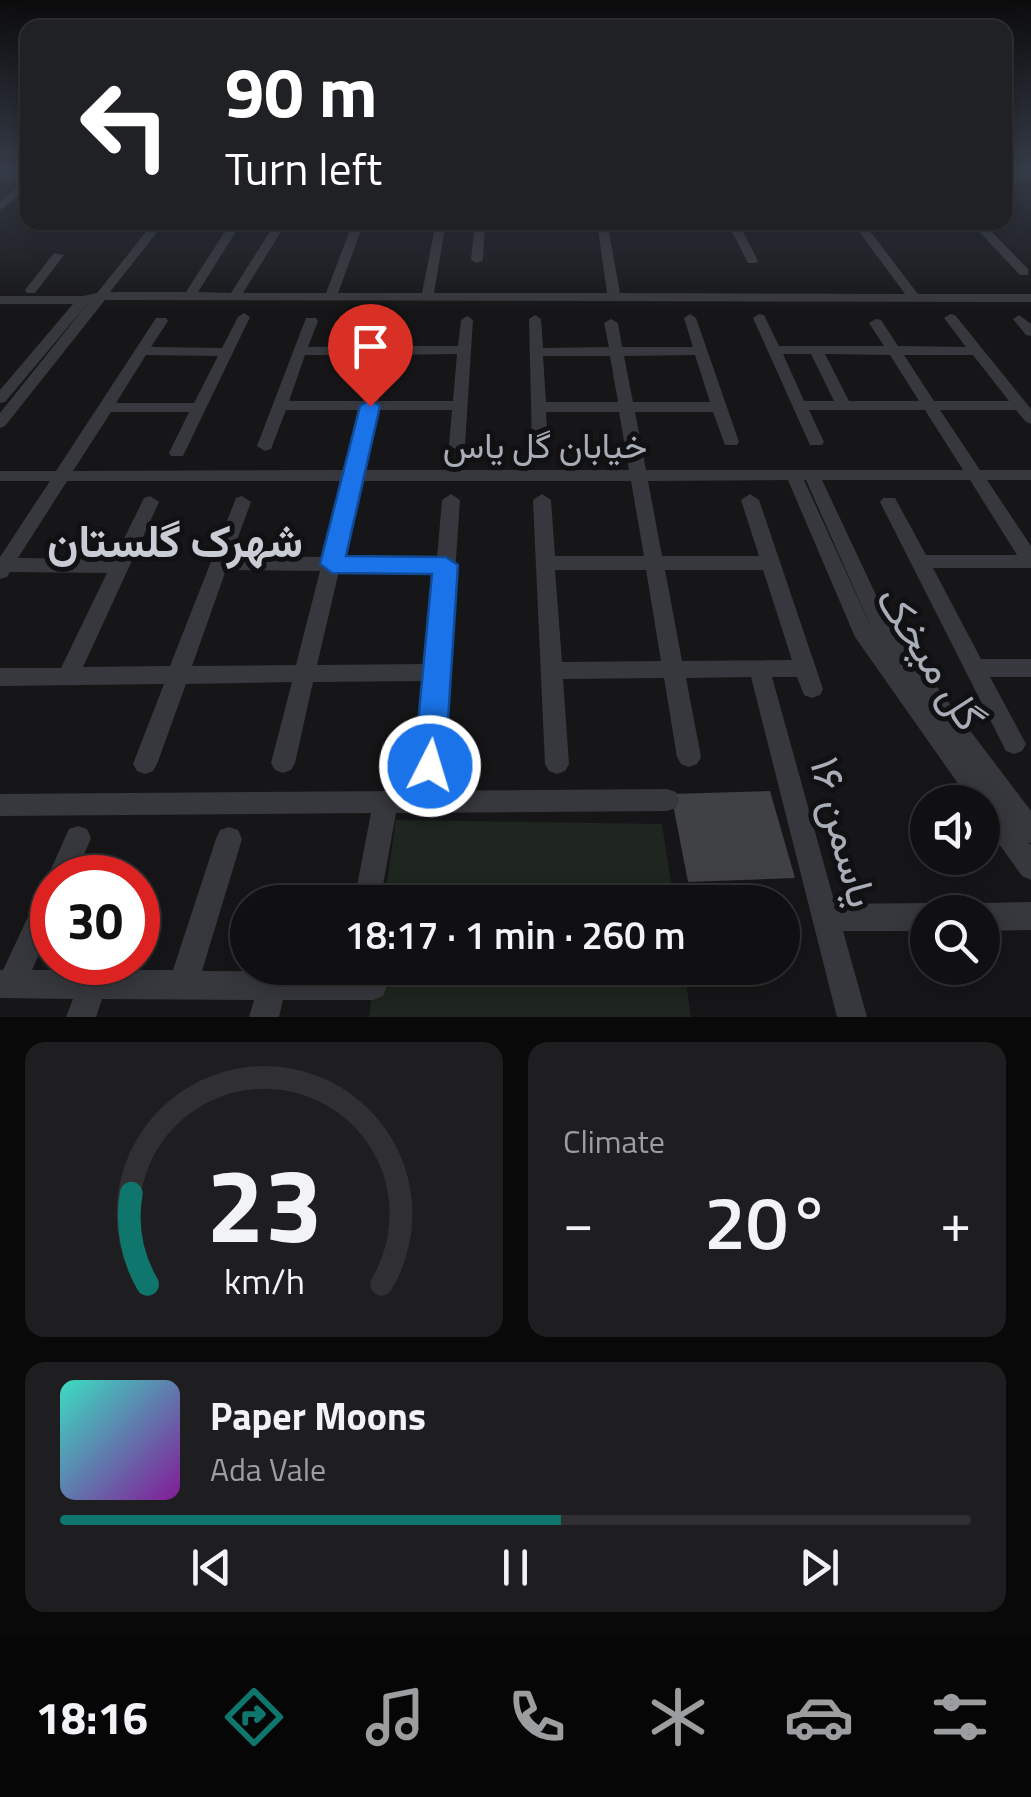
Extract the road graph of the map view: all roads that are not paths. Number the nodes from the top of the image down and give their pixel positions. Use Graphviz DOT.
graph roads {
  1 [pos="140,230"];
  2 [pos="153,230"];
  3 [pos="232,230"];
  4 [pos="277,230"];
  5 [pos="356,230"];
  6 [pos="439,230"];
  7 [pos="479,230"];
  8 [pos="603,230"];
  9 [pos="736,230"];
  10 [pos="864,230"];
  11 [pos="983,230"];
  12 [pos="58,255"];
  13 [pos="477,260"];
  14 [pos="752,261"];
  15 [pos="1024,272"];
  16 [pos="0,290"];
  17 [pos="31,290"];
  18 [pos="92,296"];
  19 [pos="190,296"];
  20 [pos="235,296"];
  21 [pos="331,296"];
  22 [pos="427,296"];
  23 [pos="614,297"];
  24 [pos="914,297"];
  25 [pos="1031,298"];
  26 [pos="0,300"];
  27 [pos="244,316"];
  28 [pos="690,318"];
  29 [pos="759,318"];
  30 [pos="950,318"];
  31 [pos="535,319"];
  32 [pos="1018,319"];
  33 [pos="467,320"];
  34 [pos="162,321"];
  35 [pos="311,321"];
  36 [pos="390,321"];
  37 [pos="611,323"];
  38 [pos="876,323"];
  39 [pos="1031,332"];
  40 [pos="300,350"];
  41 [pos="383,350"];
  42 [pos="465,350"];
  43 [pos="774,350"];
  44 [pos="816,350"];
  45 [pos="894,350"];
  46 [pos="142,351"];
  47 [pos="701,351"];
  48 [pos="976,351"];
  49 [pos="227,352"];
  50 [pos="536,352"];
  51 [pos="616,352"];
  52 [pos="0,399"];
  53 [pos="460,405"];
  54 [pos="799,405"];
  55 [pos="280,406"];
  56 [pos="370,406"];
  57 [pos="720,406"];
  58 [pos="844,406"];
  59 [pos="930,406"];
  60 [pos="105,407"];
  61 [pos="539,407"];
  62 [pos="626,407"];
  63 [pos="199,408"];
  64 [pos="1026,412"];
  65 [pos="0,423"];
  66 [pos="731,442"];
  67 [pos="816,442"];
  68 [pos="457,444"];
  69 [pos="540,444"];
  70 [pos="265,446"];
  71 [pos="177,453"];
  72 [pos="975,475"];
  73 [pos="1031,475"];
  74 [pos="0,476"];
  75 [pos="60,476"];
  76 [pos="354,476"];
  77 [pos="639,476"];
  78 [pos="803,476"];
  79 [pos="451,500"];
  80 [pos="542,500"];
  81 [pos="750,500"];
  82 [pos="150,502"];
  83 [pos="242,502"];
  84 [pos="889,502"];
  85 [pos="1031,561"];
  86 [pos="770,562"];
  87 [pos="920,562"];
  88 [pos="219,563"];
  89 [pos="655,563"];
  90 [pos="332,564"];
  91 [pos="546,564"];
  92 [pos="446,565"];
  93 [pos="120,566"];
  94 [pos="2,568"];
  95 [pos="759,668"];
  96 [pos="974,668"];
  97 [pos="1031,668"];
  98 [pos="674,670"];
  99 [pos="552,671"];
  100 [pos="306,672"];
  101 [pos="437,672"];
  102 [pos="178,675"];
  103 [pos="0,676"];
  104 [pos="68,676"];
  105 [pos="1014,744"];
  106 [pos="689,757"];
  107 [pos="283,763"];
  108 [pos="145,764"];
  109 [pos="557,764"];
  110 [pos="430,766"];
  111 [pos="666,800"];
  112 [pos="386,802"];
  113 [pos="0,806"];
  114 [pos="1031,831"];
  115 [pos="78,838"];
  116 [pos="229,839"];
  117 [pos="70,855"];
  118 [pos="1029,861"];
  119 [pos="370,885"];
  120 [pos="1031,916"];
  121 [pos="910,917"];
  122 [pos="1000,917"];
  123 [pos="826,918"];
  124 [pos="30,937"];
  125 [pos="6,984"];
  126 [pos="94,985"];
  127 [pos="160,985"];
  128 [pos="183,985"];
  129 [pos="287,985"];
  130 [pos="272,986"];
  131 [pos="81,1017"];
  132 [pos="264,1017"];
  133 [pos="852,1017"];
  1 -- 18 [label="street"];
  2 -- 18 [label="street"];
  3 -- 19 [label="street"];
  4 -- 20 [label="street"];
  5 -- 21 [label="street"];
  6 -- 22 [label="street"];
  7 -- 13 [label="street"];
  8 -- 23 [label="street"];
  9 -- 14 [label="street"];
  10 -- 24 [label="street"];
  11 -- 15 [label="street"];
  12 -- 17 [label="street"];
  16 -- 17 [label="street"];
  17 -- 18 [label="street"];
  18 -- 19 [label="street"];
  18 -- 26 [label="street"];
  18 -- 52 [label="street"];
  18 -- 65 [label="street"];
  19 -- 20 [label="street"];
  20 -- 21 [label="street"];
  21 -- 22 [label="street"];
  22 -- 23 [label="street"];
  23 -- 24 [label="street"];
  24 -- 25 [label="street"];
  27 -- 49 [label="street"];
  28 -- 47 [label="street"];
  29 -- 43 [label="street"];
  30 -- 48 [label="street"];
  31 -- 50 [label="street"];
  32 -- 39 [label="street"];
  33 -- 42 [label="street"];
  34 -- 46 [label="street"];
  35 -- 40 [label="street"];
  36 -- 41 [label="street"];
  37 -- 51 [label="street"];
  38 -- 45 [label="street"];
  40 -- 41 [label="street"];
  40 -- 55 [label="street"];
  41 -- 42 [label="street"];
  41 -- 56 [label="street"];
  42 -- 53 [label="street"];
  43 -- 44 [label="street"];
  43 -- 54 [label="street"];
  44 -- 45 [label="street"];
  44 -- 58 [label="street"];
  45 -- 48 [label="street"];
  45 -- 59 [label="street"];
  46 -- 49 [label="street"];
  46 -- 60 [label="street"];
  47 -- 51 [label="street"];
  47 -- 57 [label="street"];
  48 -- 64 [label="street"];
  49 -- 63 [label="street"];
  50 -- 51 [label="street"];
  50 -- 61 [label="street"];
  51 -- 62 [label="street"];
  53 -- 56 [label="street"];
  53 -- 68 [label="street"];
  54 -- 58 [label="street"];
  54 -- 67 [label="street"];
  55 -- 56 [label="street"];
  55 -- 70 [label="street"];
  56 -- 76 [label="street"];
  57 -- 62 [label="street"];
  57 -- 66 [label="street"];
  58 -- 59 [label="street"];
  59 -- 64 [label="street"];
  59 -- 72 [label="street"];
  60 -- 63 [label="street"];
  60 -- 75 [label="street"];
  61 -- 62 [label="street"];
  61 -- 69 [label="street"];
  62 -- 77 [label="street"];
  63 -- 71 [label="street"];
  72 -- 73 [label="street, خیابان گل یاس"];
  72 -- 78 [label="street, خیابان گل یاس"];
  72 -- 85 [label="street"];
  74 -- 75 [label="street, خیابان گل یاس"];
  75 -- 76 [label="street, خیابان گل یاس"];
  75 -- 94 [label="street"];
  76 -- 77 [label="street, خیابان گل یاس"];
  76 -- 90 [label="street"];
  77 -- 78 [label="street, خیابان گل یاس"];
  77 -- 89 [label="street"];
  78 -- 114 [label="street, گل میخک"];
  78 -- 118 [label="street, گل میخک"];
  79 -- 92 [label="street"];
  80 -- 91 [label="street"];
  81 -- 86 [label="street"];
  82 -- 93 [label="street"];
  83 -- 88 [label="street"];
  84 -- 87 [label="street"];
  85 -- 87 [label="street"];
  86 -- 89 [label="street"];
  86 -- 95 [label="street"];
  87 -- 96 [label="street"];
  88 -- 90 [label="street"];
  88 -- 102 [label="street"];
  89 -- 91 [label="street"];
  89 -- 98 [label="street"];
  90 -- 92 [label="street"];
  90 -- 100 [label="street"];
  91 -- 99 [label="street"];
  92 -- 101 [label="street"];
  93 -- 94 [label="street"];
  93 -- 104 [label="street"];
  95 -- 98 [label="street"];
  95 -- 123 [label="street, یاسمن ۱۶"];
  96 -- 97 [label="street"];
  96 -- 105 [label="street"];
  98 -- 99 [label="street"];
  98 -- 106 [label="street"];
  99 -- 109 [label="street"];
  100 -- 101 [label="street"];
  100 -- 102 [label="street"];
  100 -- 107 [label="street"];
  101 -- 110 [label="street"];
  102 -- 104 [label="street"];
  102 -- 108 [label="street"];
  103 -- 104 [label="street"];
  111 -- 112 [label="street"];
  112 -- 113 [label="street"];
  112 -- 119 [label="street"];
  115 -- 117 [label="street"];
  116 -- 128 [label="street"];
  120 -- 122 [label="street"];
  121 -- 123 [label="street"];
  123 -- 133 [label="street, یاسمن ۱۶"];
  124 -- 125 [label="street"];
  126 -- 131 [label="street"];
  127 -- 128 [label="street"];
  128 -- 130 [label="street"];
  129 -- 130 [label="street"];
  130 -- 132 [label="street"];
}
